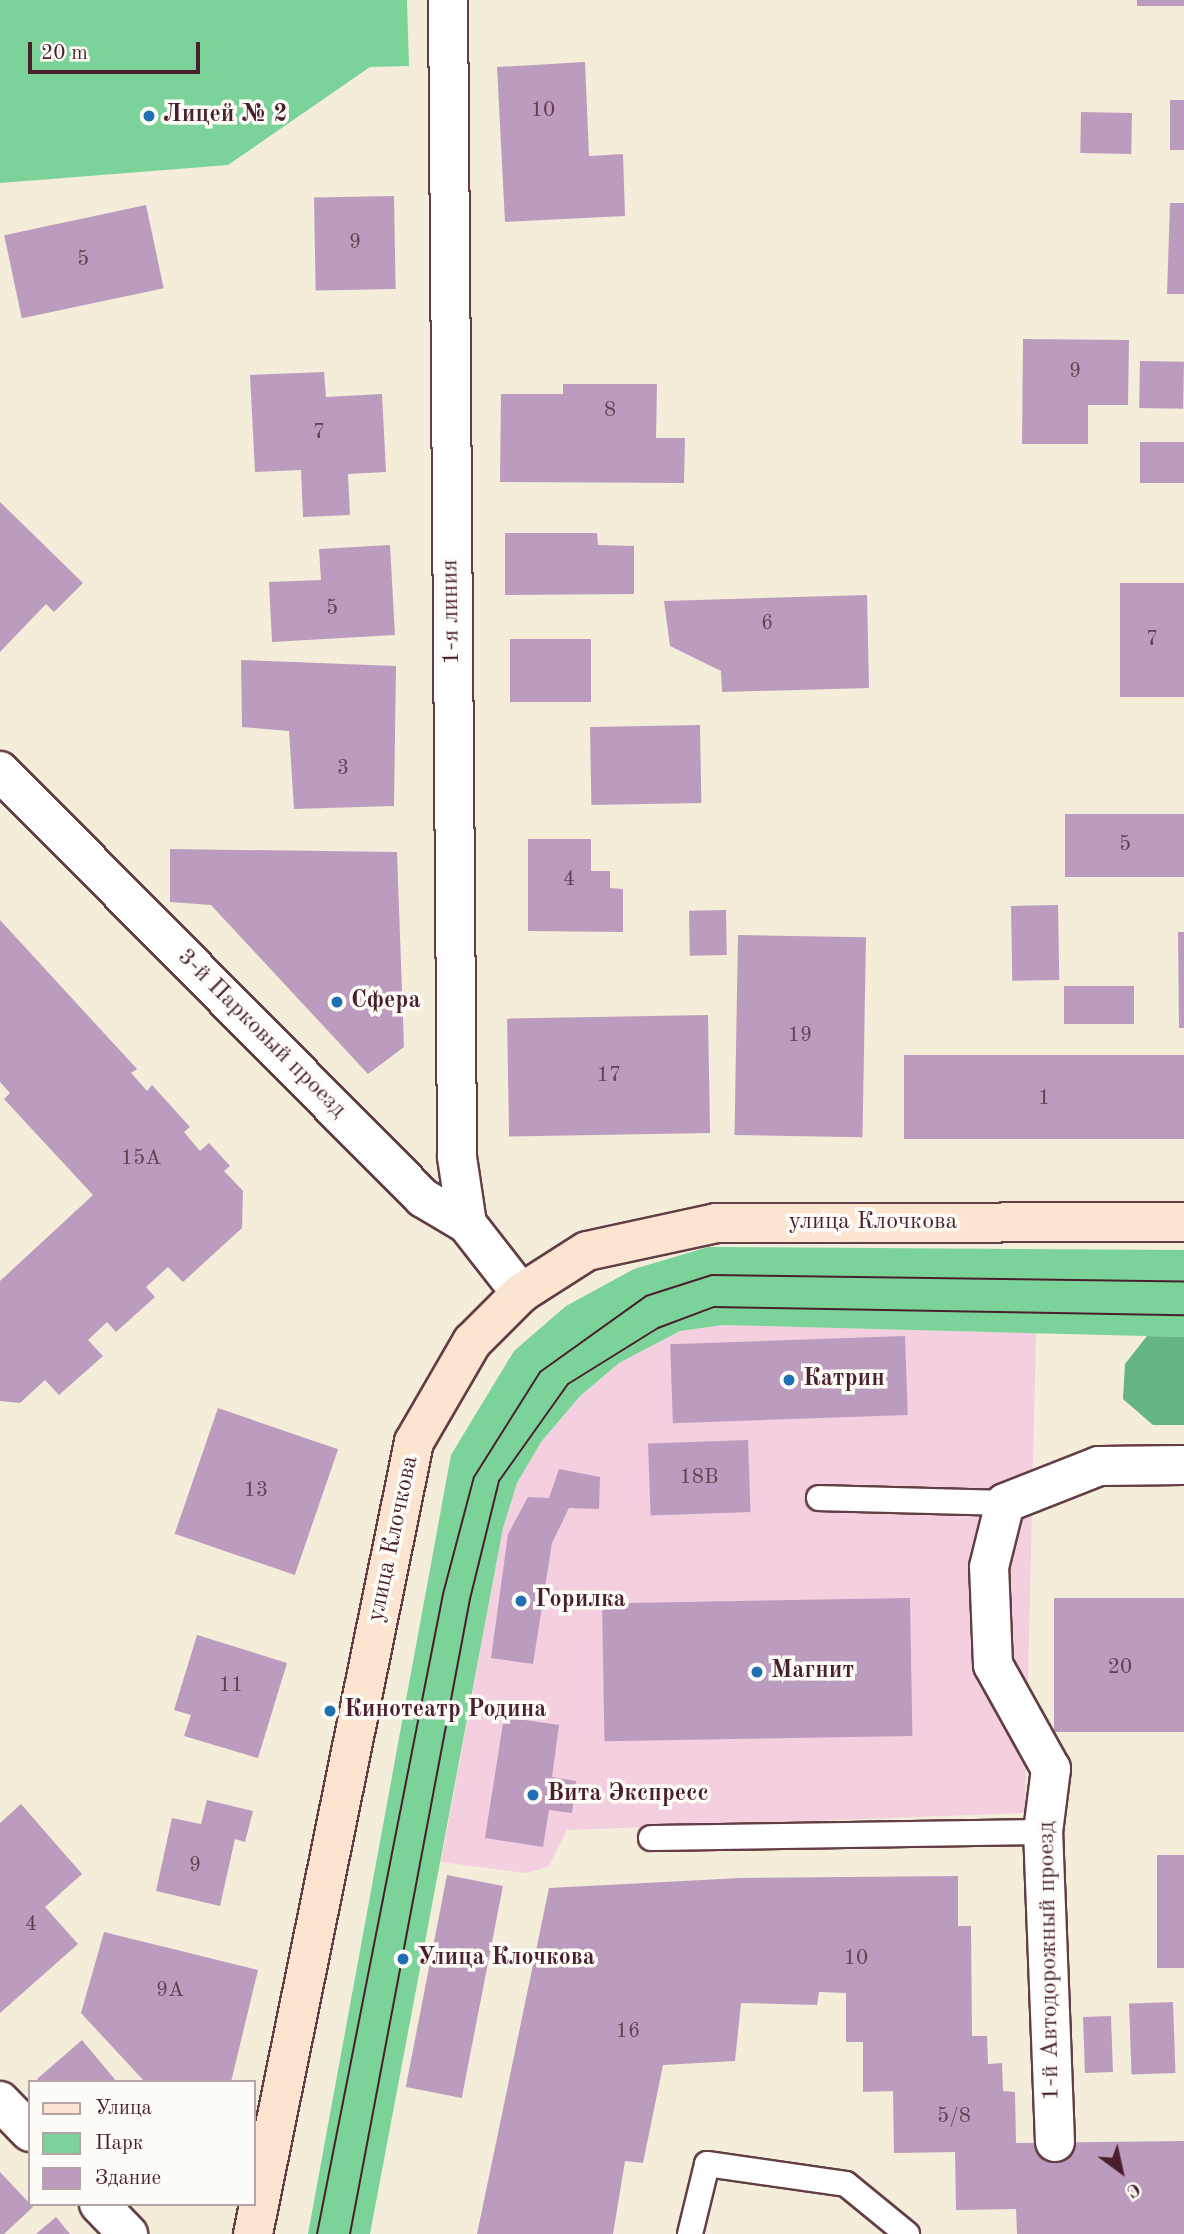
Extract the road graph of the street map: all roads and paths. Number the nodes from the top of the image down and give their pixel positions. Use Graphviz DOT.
graph roads {
  1 [pos="448,0"];
  2 [pos="0,771"];
  3 [pos="1184,1222"];
  4 [pos="467,1223"];
  5 [pos="521,1293"];
  6 [pos="1184,1465"];
  7 [pos="819,1499"];
  8 [pos="1005,1503"];
  9 [pos="1043,1832"];
  10 [pos="651,1838"];
  11 [pos="0,2101"];
  12 [pos="28,2130"];
  13 [pos="1055,2142"];
  14 [pos="101,2206"];
  15 [pos="128,2234"];
  16 [pos="253,2234"];
  17 [pos="690,2234"];
  18 [pos="907,2234"];
  1 -- 4 [label="street, 1-я линия"];
  2 -- 4 [label="street, 3-й Парковый проезд"];
  3 -- 5 [label="street, улица Клочкова"];
  4 -- 5 [label="street, 3-й Парковый проезд"];
  5 -- 16 [label="street, улица Клочкова"];
  6 -- 8 [label="street"];
  7 -- 8 [label="lane"];
  8 -- 9 [label="street, 1-й Автодорожный проезд"];
  9 -- 10 [label="lane"];
  9 -- 13 [label="street, 1-й Автодорожный проезд"];
  11 -- 12 [label="street"];
  14 -- 15 [label="street"];
  17 -- 18 [label="lane"];
}
